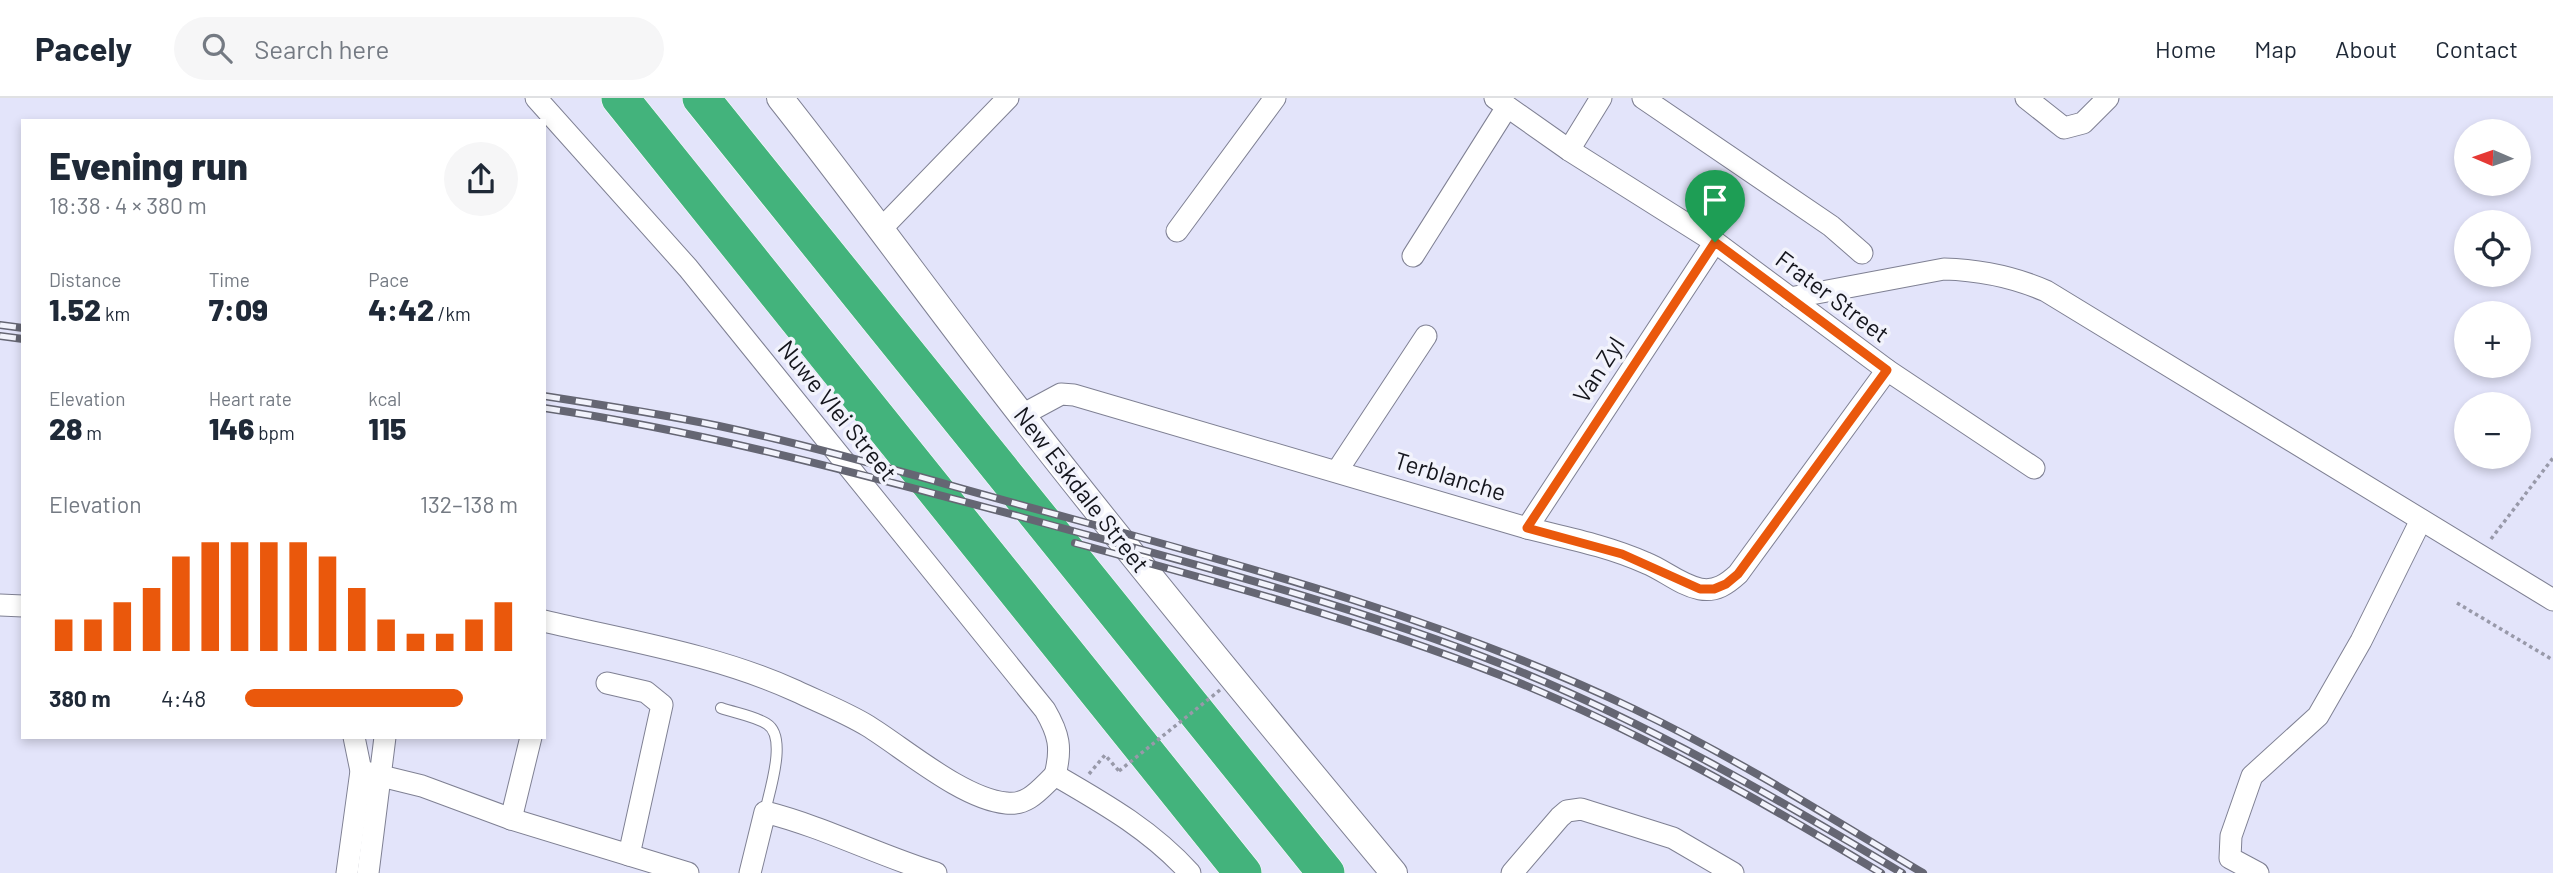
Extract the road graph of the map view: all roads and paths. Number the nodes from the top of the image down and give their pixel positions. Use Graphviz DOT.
graph roads {
  1 [pos="536,98"];
  2 [pos="620,98"];
  3 [pos="701,98"];
  4 [pos="780,98"];
  5 [pos="1008,98"];
  6 [pos="1275,98"];
  7 [pos="1601,98"];
  8 [pos="1643,98"];
  9 [pos="2026,98"];
  10 [pos="2108,98"];
  11 [pos="1501,102"];
  12 [pos="1569,150"];
  13 [pos="882,228"];
  14 [pos="1177,231"];
  15 [pos="1715,242"];
  16 [pos="1862,253"];
  17 [pos="1413,256"];
  18 [pos="1790,299"];
  19 [pos="1426,336"];
  20 [pos="1887,370"];
  21 [pos="1022,415"];
  22 [pos="2553,458"];
  23 [pos="2034,468"];
  24 [pos="1337,471"];
  25 [pos="2421,520"];
  26 [pos="1527,528"];
  27 [pos="2479,555"];
  28 [pos="2553,600"];
  29 [pos="2457,603"];
  30 [pos="0,605"];
  31 [pos="21,606"];
  32 [pos="546,621"];
  33 [pos="2553,660"];
  34 [pos="607,683"];
  35 [pos="1220,690"];
  36 [pos="721,708"];
  37 [pos="355,739"];
  38 [pos="384,739"];
  39 [pos="531,739"];
  40 [pos="371,773"];
  41 [pos="1055,775"];
  42 [pos="1085,778"];
  43 [pos="765,812"];
  44 [pos="511,819"];
  45 [pos="629,855"];
  46 [pos="347,873"];
  47 [pos="368,873"];
  48 [pos="688,873"];
  49 [pos="750,873"];
  50 [pos="936,873"];
  51 [pos="1190,873"];
  52 [pos="1243,873"];
  53 [pos="1326,873"];
  54 [pos="1394,873"];
  55 [pos="1513,873"];
  56 [pos="1733,873"];
  57 [pos="2258,873"];
  1 -- 41 [label="street, Nuwe Vlei Street"];
  2 -- 52 [label="highway"];
  3 -- 53 [label="highway"];
  4 -- 13 [label="street, New Eskdale Street"];
  5 -- 13 [label="street"];
  6 -- 14 [label="street"];
  7 -- 12 [label="street"];
  8 -- 16 [label="street"];
  9 -- 10 [label="street"];
  11 -- 12 [label="street, Frater Street"];
  11 -- 17 [label="street"];
  12 -- 15 [label="street, Frater Street"];
  13 -- 21 [label="street, New Eskdale Street"];
  15 -- 18 [label="street, Frater Street"];
  15 -- 26 [label="street, Van Zyl"];
  18 -- 20 [label="street, Frater Street"];
  18 -- 25 [label="street"];
  19 -- 24 [label="street"];
  20 -- 23 [label="street, Frater Street"];
  20 -- 26 [label="street, Terblanche"];
  21 -- 24 [label="street, Terblanche"];
  21 -- 54 [label="street, New Eskdale Street"];
  22 -- 27 [label="path"];
  24 -- 26 [label="street, Terblanche"];
  25 -- 27 [label="street"];
  25 -- 57 [label="street"];
  27 -- 28 [label="street"];
  29 -- 33 [label="path"];
  30 -- 31 [label="street"];
  32 -- 41 [label="street"];
  34 -- 45 [label="street"];
  35 -- 42 [label="path, bridge"];
  36 -- 43 [label="lane"];
  37 -- 40 [label="street"];
  38 -- 40 [label="street"];
  39 -- 44 [label="street"];
  40 -- 44 [label="street"];
  40 -- 46 [label="street"];
  40 -- 47 [label="street"];
  41 -- 51 [label="street"];
  43 -- 49 [label="street"];
  43 -- 50 [label="street"];
  44 -- 45 [label="street"];
  45 -- 48 [label="street"];
  55 -- 56 [label="street"];
}
